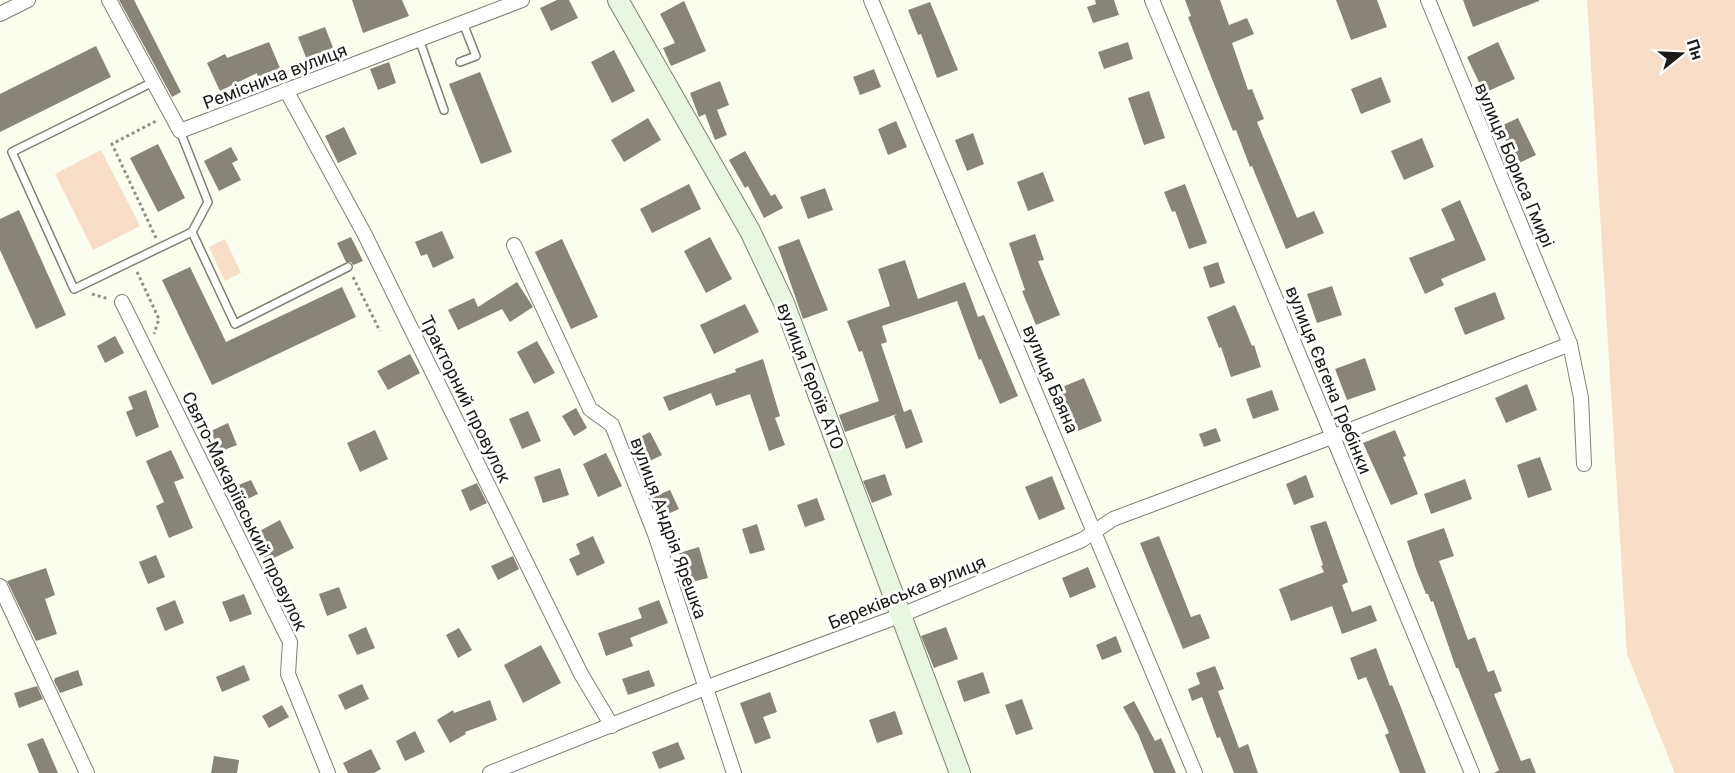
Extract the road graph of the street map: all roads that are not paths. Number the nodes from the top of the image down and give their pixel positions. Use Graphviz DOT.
graph roads {
  1 [pos="28,0"];
  2 [pos="109,0"];
  3 [pos="522,0"];
  4 [pos="618,0"];
  5 [pos="872,0"];
  6 [pos="1152,0"];
  7 [pos="1428,0"];
  8 [pos="7,7"];
  9 [pos="463,23"];
  10 [pos="419,39"];
  11 [pos="460,62"];
  12 [pos="153,82"];
  13 [pos="286,90"];
  14 [pos="444,110"];
  15 [pos="180,132"];
  16 [pos="192,232"];
  17 [pos="514,245"];
  18 [pos="348,267"];
  19 [pos="122,302"];
  20 [pos="1570,344"];
  21 [pos="1333,436"];
  22 [pos="1584,464"];
  23 [pos="1095,530"];
  24 [pos="0,586"];
  25 [pos="902,614"];
  26 [pos="705,688"];
  27 [pos="612,726"];
  28 [pos="87,773"];
  29 [pos="328,773"];
  30 [pos="490,773"];
  31 [pos="734,773"];
  32 [pos="960,773"];
  33 [pos="1195,773"];
  34 [pos="1472,773"];
  1 -- 8 [label="street"];
  2 -- 12 [label="street"];
  3 -- 9 [label="street, Реміснича вулиця"];
  4 -- 25 [label="street, вулиця Героїв АТО"];
  5 -- 23 [label="street, вулиця Баяна"];
  6 -- 21 [label="street, вулиця Євгена Гребінки"];
  7 -- 20 [label="street, вулиця Бориса Гмирі"];
  9 -- 10 [label="street, Реміснича вулиця"];
  9 -- 11 [label="lane"];
  10 -- 13 [label="street, Реміснича вулиця"];
  10 -- 14 [label="lane"];
  12 -- 15 [label="street"];
  12 -- 16 [label="lane"];
  13 -- 15 [label="street, Реміснича вулиця"];
  13 -- 27 [label="street, Тракторний провулок"];
  15 -- 16 [label="lane"];
  16 -- 18 [label="lane"];
  17 -- 26 [label="street, вулиця Андрія Ярешка"];
  19 -- 29 [label="street, Свято-Макаріївський провулок"];
  20 -- 21 [label="street"];
  20 -- 22 [label="street, вулиця Бориса Гмирі"];
  21 -- 23 [label="street, Береківська вулиця"];
  21 -- 34 [label="street, вулиця Євгена Гребінки"];
  23 -- 25 [label="street, Береківська вулиця"];
  23 -- 33 [label="street, вулиця Баяна"];
  24 -- 28 [label="street"];
  25 -- 26 [label="street, Береківська вулиця"];
  25 -- 32 [label="street, вулиця Героїв АТО"];
  26 -- 27 [label="street, Береківська вулиця"];
  26 -- 31 [label="street, вулиця Андрія Ярешка"];
  27 -- 30 [label="street, Береківська вулиця"];
}
